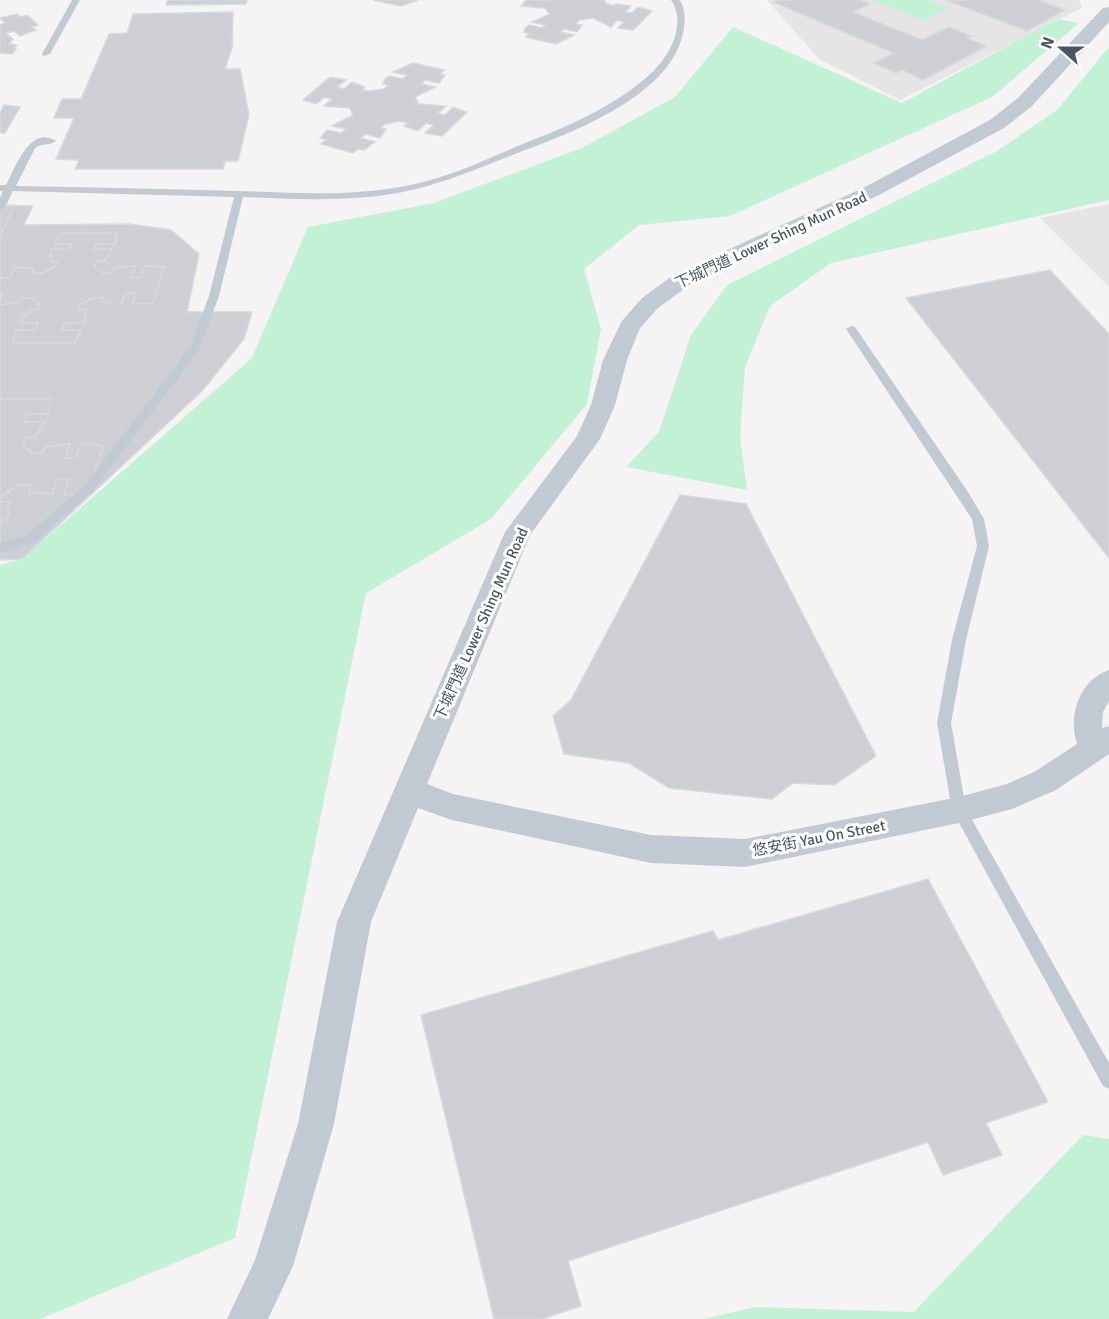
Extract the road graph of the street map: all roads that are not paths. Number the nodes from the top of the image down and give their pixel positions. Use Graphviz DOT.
graph roads {
  1 [pos="76,0"];
  2 [pos="675,0"];
  3 [pos="1109,12"];
  4 [pos="46,54"];
  5 [pos="51,141"];
  6 [pos="5,188"];
  7 [pos="239,195"];
  8 [pos="0,207"];
  9 [pos="851,330"];
  10 [pos="0,548"];
  11 [pos="1109,682"];
  12 [pos="1101,743"];
  13 [pos="409,791"];
  14 [pos="958,810"];
  15 [pos="1109,1080"];
  16 [pos="247,1319"];
  1 -- 4 [label="lane"];
  2 -- 7 [label="lane"];
  3 -- 13 [label="street, 下城門道 Lower Shing Mun Road"];
  5 -- 6 [label="lane"];
  6 -- 7 [label="lane"];
  6 -- 8 [label="lane"];
  7 -- 10 [label="lane"];
  9 -- 14 [label="lane"];
  11 -- 12 [label="street"];
  12 -- 14 [label="street, 悠安街 Yau On Street"];
  13 -- 14 [label="street, 悠安街 Yau On Street"];
  13 -- 16 [label="street, 下城門道 Lower Shing Mun Road"];
  14 -- 15 [label="lane"];
}
